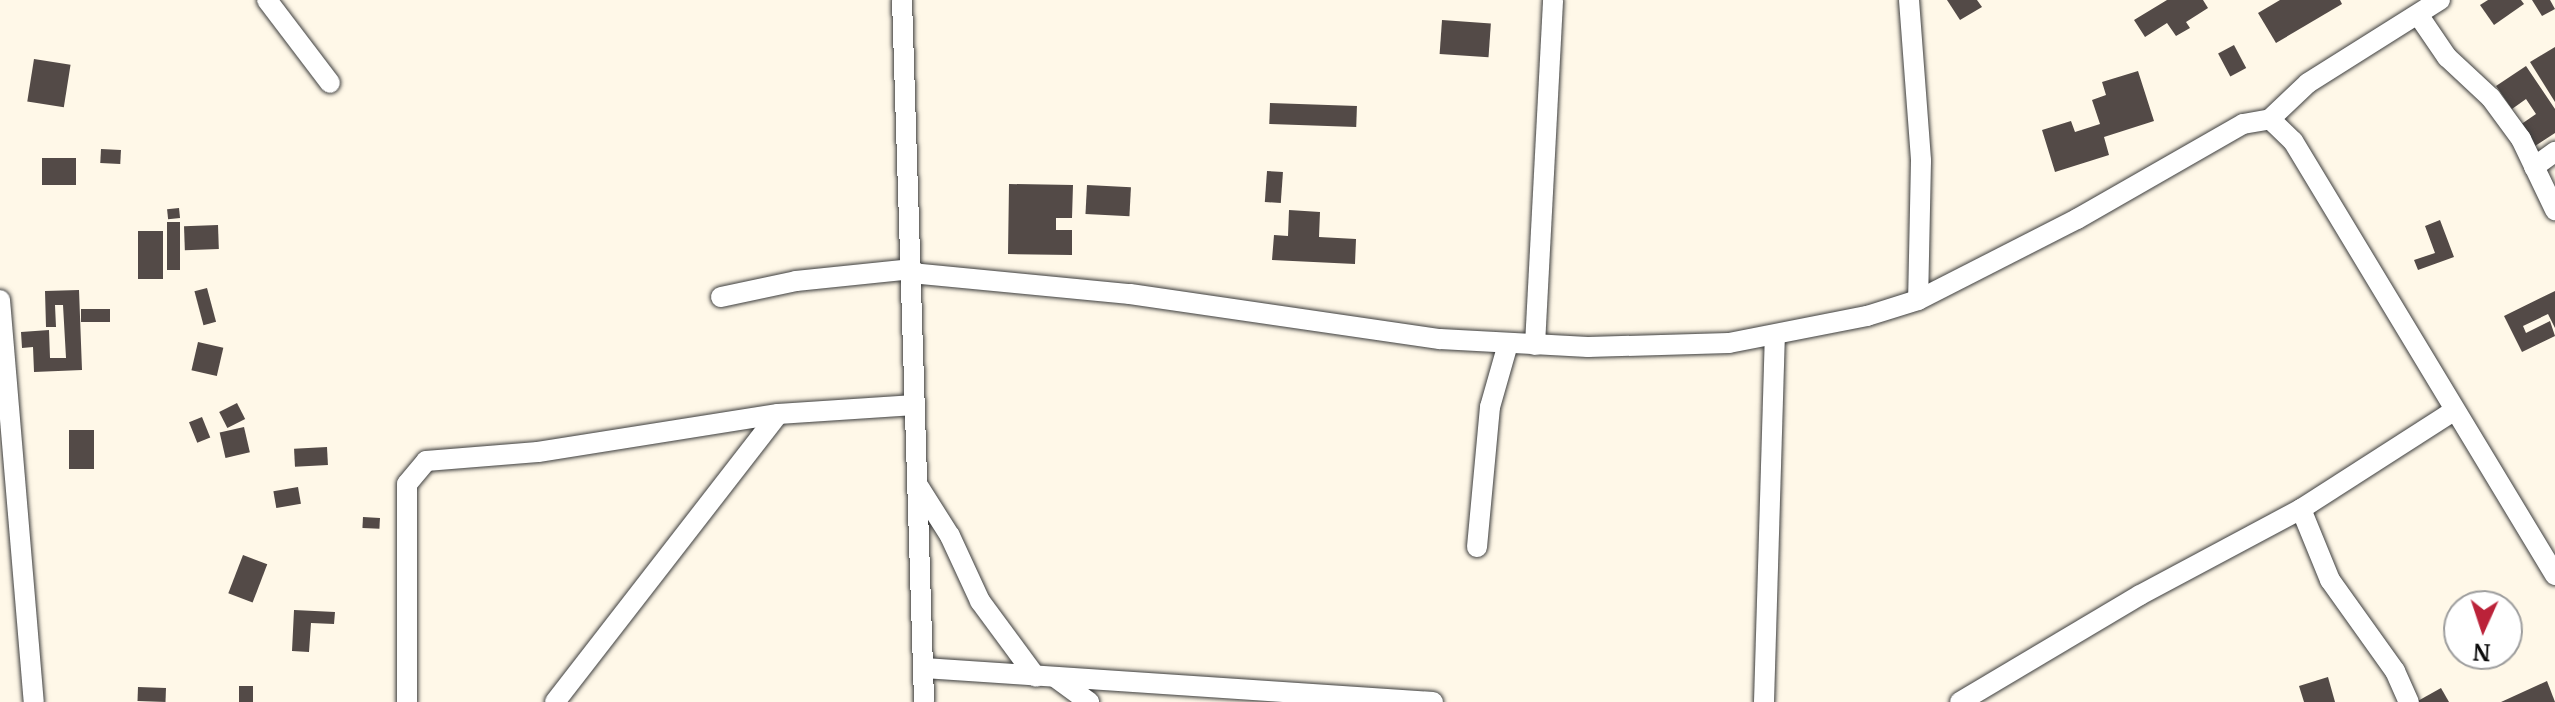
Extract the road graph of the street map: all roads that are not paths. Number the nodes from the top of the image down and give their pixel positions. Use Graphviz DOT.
graph roads {
  1 [pos="267,0"];
  2 [pos="902,0"];
  3 [pos="1553,0"];
  4 [pos="1909,0"];
  5 [pos="2440,0"];
  6 [pos="2419,16"];
  7 [pos="330,83"];
  8 [pos="2270,119"];
  9 [pos="2555,152"];
  10 [pos="2534,167"];
  11 [pos="2555,210"];
  12 [pos="912,271"];
  13 [pos="721,297"];
  14 [pos="0,300"];
  15 [pos="1918,300"];
  16 [pos="1775,338"];
  17 [pos="1508,344"];
  18 [pos="1535,345"];
  19 [pos="915,405"];
  20 [pos="2452,412"];
  21 [pos="778,414"];
  22 [pos="918,487"];
  23 [pos="2301,509"];
  24 [pos="8,512"];
  25 [pos="1477,547"];
  26 [pos="2555,575"];
  27 [pos="924,668"];
  28 [pos="1046,678"];
  29 [pos="34,702"];
  30 [pos="407,702"];
  31 [pos="555,702"];
  32 [pos="924,702"];
  33 [pos="1089,702"];
  34 [pos="1433,702"];
  35 [pos="1764,702"];
  36 [pos="1960,702"];
  37 [pos="2409,702"];
  1 -- 7 [label="street"];
  2 -- 12 [label="street"];
  3 -- 18 [label="street"];
  4 -- 15 [label="street"];
  5 -- 6 [label="street"];
  6 -- 8 [label="street"];
  6 -- 10 [label="street"];
  8 -- 15 [label="street"];
  8 -- 20 [label="street"];
  9 -- 10 [label="street"];
  10 -- 11 [label="street"];
  12 -- 13 [label="street"];
  12 -- 17 [label="street"];
  12 -- 19 [label="street"];
  14 -- 24 [label="street"];
  15 -- 16 [label="street"];
  16 -- 18 [label="street"];
  16 -- 35 [label="street"];
  17 -- 18 [label="street"];
  17 -- 25 [label="street"];
  19 -- 21 [label="street"];
  19 -- 22 [label="street"];
  20 -- 23 [label="street"];
  20 -- 26 [label="street"];
  21 -- 30 [label="street"];
  21 -- 31 [label="street"];
  22 -- 27 [label="street"];
  22 -- 28 [label="street"];
  23 -- 36 [label="street"];
  23 -- 37 [label="street"];
  24 -- 29 [label="street"];
  27 -- 28 [label="street"];
  27 -- 32 [label="street"];
  28 -- 33 [label="street"];
  28 -- 34 [label="street"];
}
